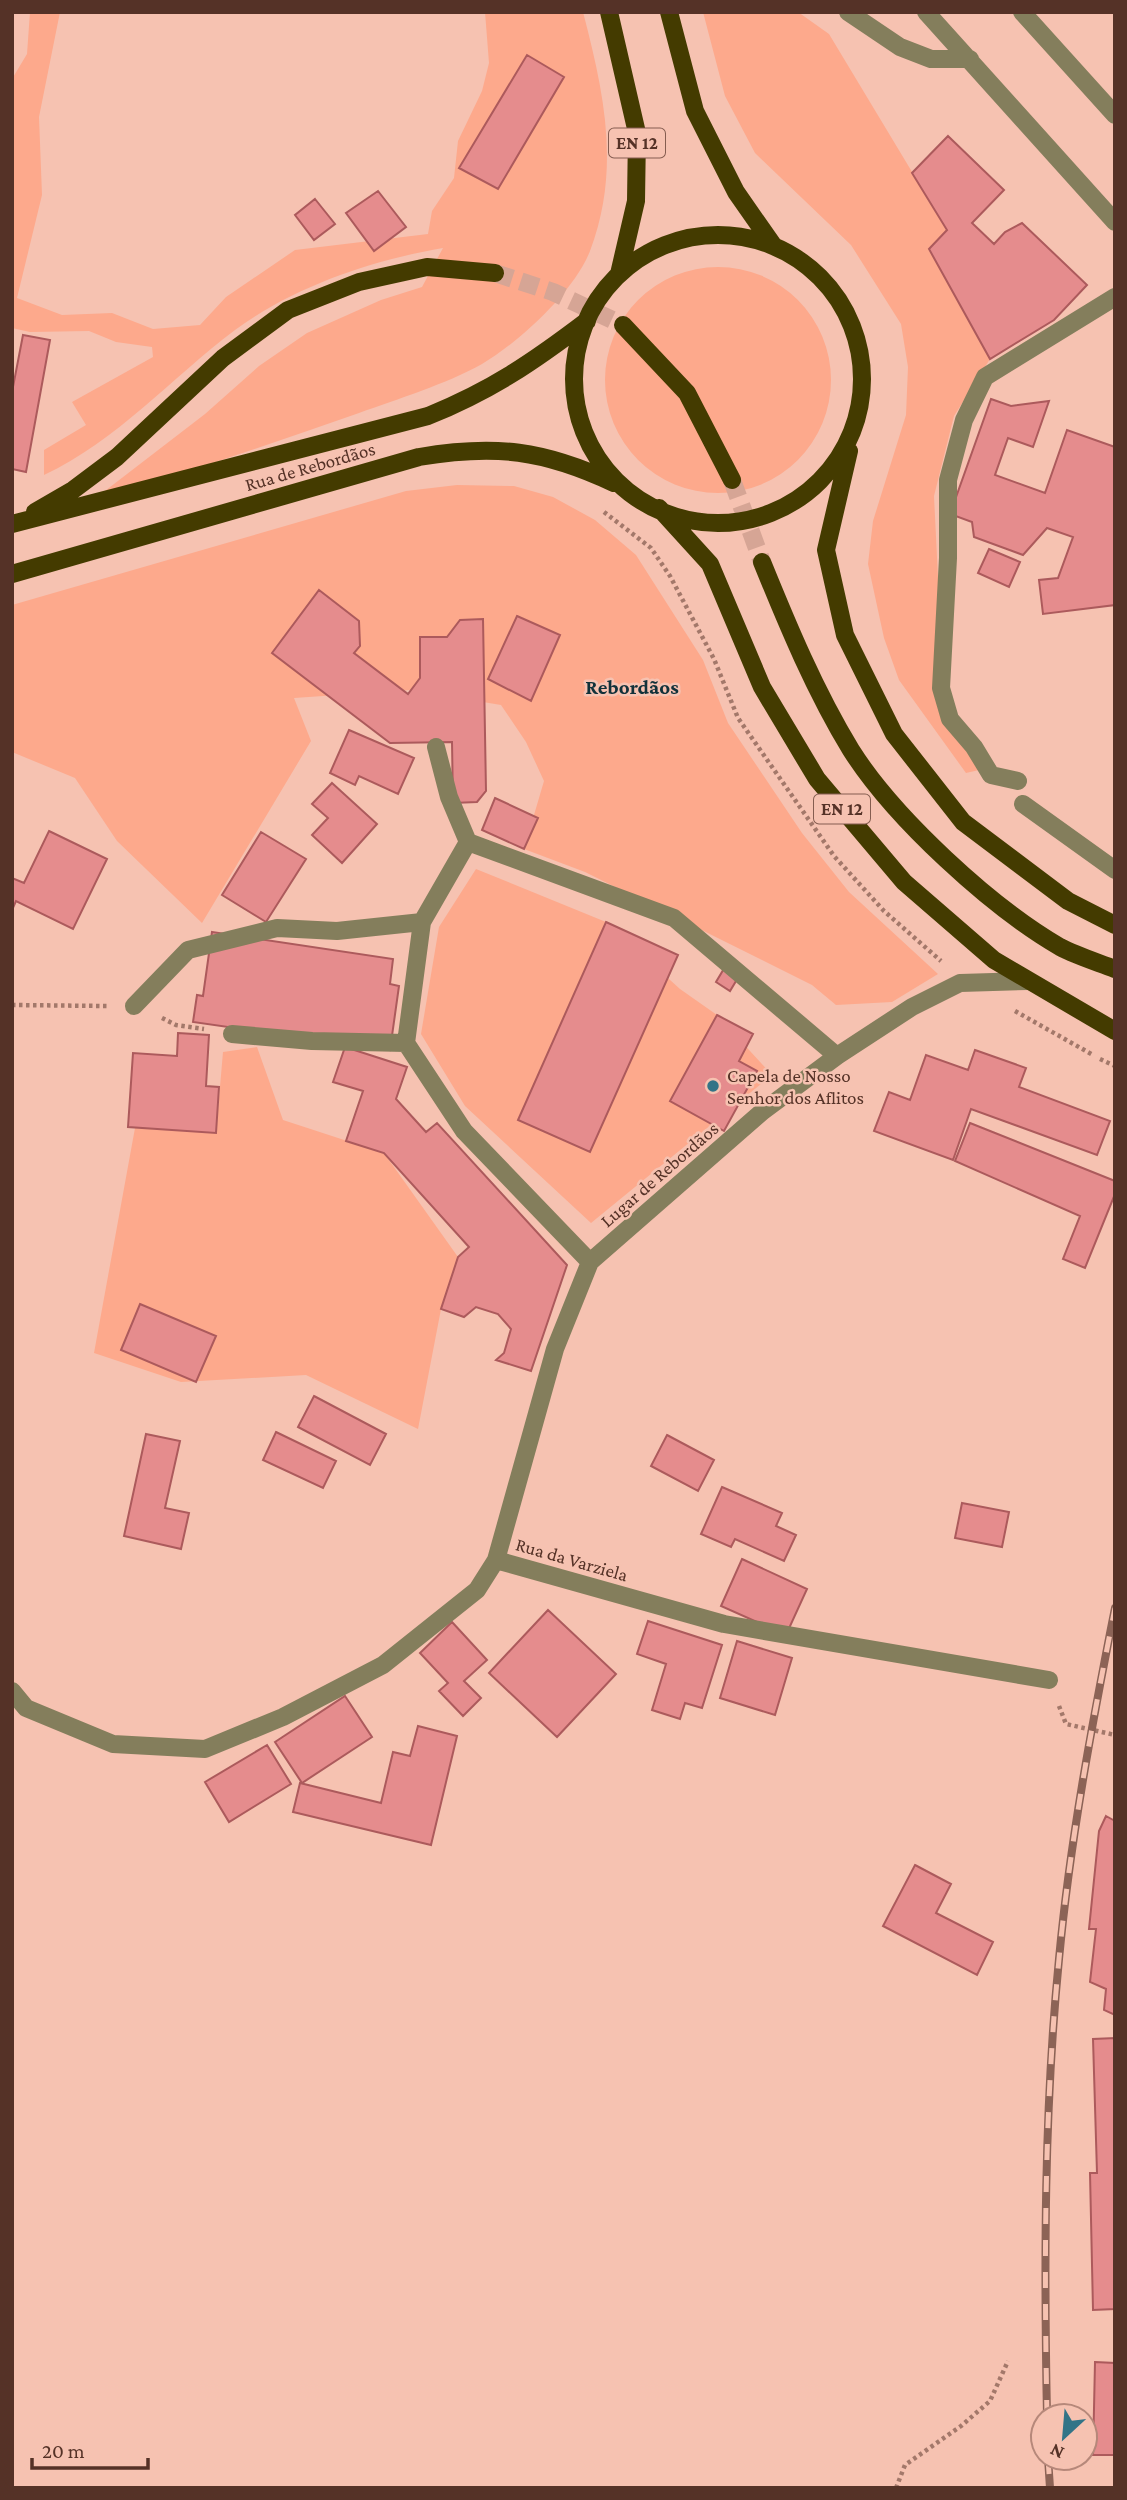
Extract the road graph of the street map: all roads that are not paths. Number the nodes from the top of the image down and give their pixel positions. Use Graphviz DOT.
graph roads {
  1 [pos="608,12"];
  2 [pos="669,12"];
  3 [pos="848,12"];
  4 [pos="926,12"];
  5 [pos="1022,12"];
  6 [pos="970,59"];
  7 [pos="1115,115"];
  8 [pos="1115,222"];
  9 [pos="773,245"];
  10 [pos="495,273"];
  11 [pos="619,274"];
  12 [pos="1115,298"];
  13 [pos="587,321"];
  14 [pos="623,326"];
  15 [pos="854,431"];
  16 [pos="732,480"];
  17 [pos="620,486"];
  18 [pos="659,509"];
  19 [pos="13,524"];
  20 [pos="762,562"];
  21 [pos="12,574"];
  22 [pos="436,747"];
  23 [pos="1018,780"];
  24 [pos="1023,804"];
  25 [pos="468,842"];
  26 [pos="1115,870"];
  27 [pos="422,922"];
  28 [pos="1115,925"];
  29 [pos="1115,969"];
  30 [pos="1028,981"];
  31 [pos="134,1006"];
  32 [pos="1115,1031"];
  33 [pos="232,1034"];
  34 [pos="406,1043"];
  35 [pos="836,1056"];
  36 [pos="590,1262"];
  37 [pos="496,1560"];
  38 [pos="1049,1679"];
  39 [pos="12,1691"];
  1 -- 11 [label="main road, EN 12"];
  2 -- 9 [label="main road, EN 12"];
  3 -- 6 [label="street"];
  4 -- 6 [label="street"];
  5 -- 7 [label="street"];
  6 -- 8 [label="street"];
  9 -- 11 [label="main road, EN 12"];
  9 -- 15 [label="main road, EN 12"];
  10 -- 19 [label="main road, Rua de Rebordãos"];
  11 -- 13 [label="main road, EN 12"];
  12 -- 23 [label="street"];
  13 -- 17 [label="main road, EN 12"];
  13 -- 19 [label="main road, Rua de Rebordãos"];
  14 -- 16 [label="main road"];
  15 -- 18 [label="main road, EN 12"];
  15 -- 28 [label="main road, EN 12"];
  17 -- 18 [label="main road, EN 12"];
  17 -- 21 [label="main road, Rua de Rebordãos"];
  18 -- 30 [label="main road, EN 12"];
  20 -- 29 [label="main road"];
  22 -- 25 [label="street"];
  24 -- 26 [label="street"];
  25 -- 27 [label="street"];
  25 -- 35 [label="street"];
  27 -- 31 [label="street"];
  27 -- 34 [label="street"];
  30 -- 32 [label="main road, EN 12"];
  30 -- 35 [label="street, Lugar de Rebordãos"];
  33 -- 34 [label="street"];
  34 -- 36 [label="street"];
  35 -- 36 [label="street, Lugar de Rebordãos"];
  36 -- 37 [label="street, Lugar de Rebordãos"];
  37 -- 38 [label="street, Rua da Varziela"];
  37 -- 39 [label="street, Rua da Varziela"];
}
